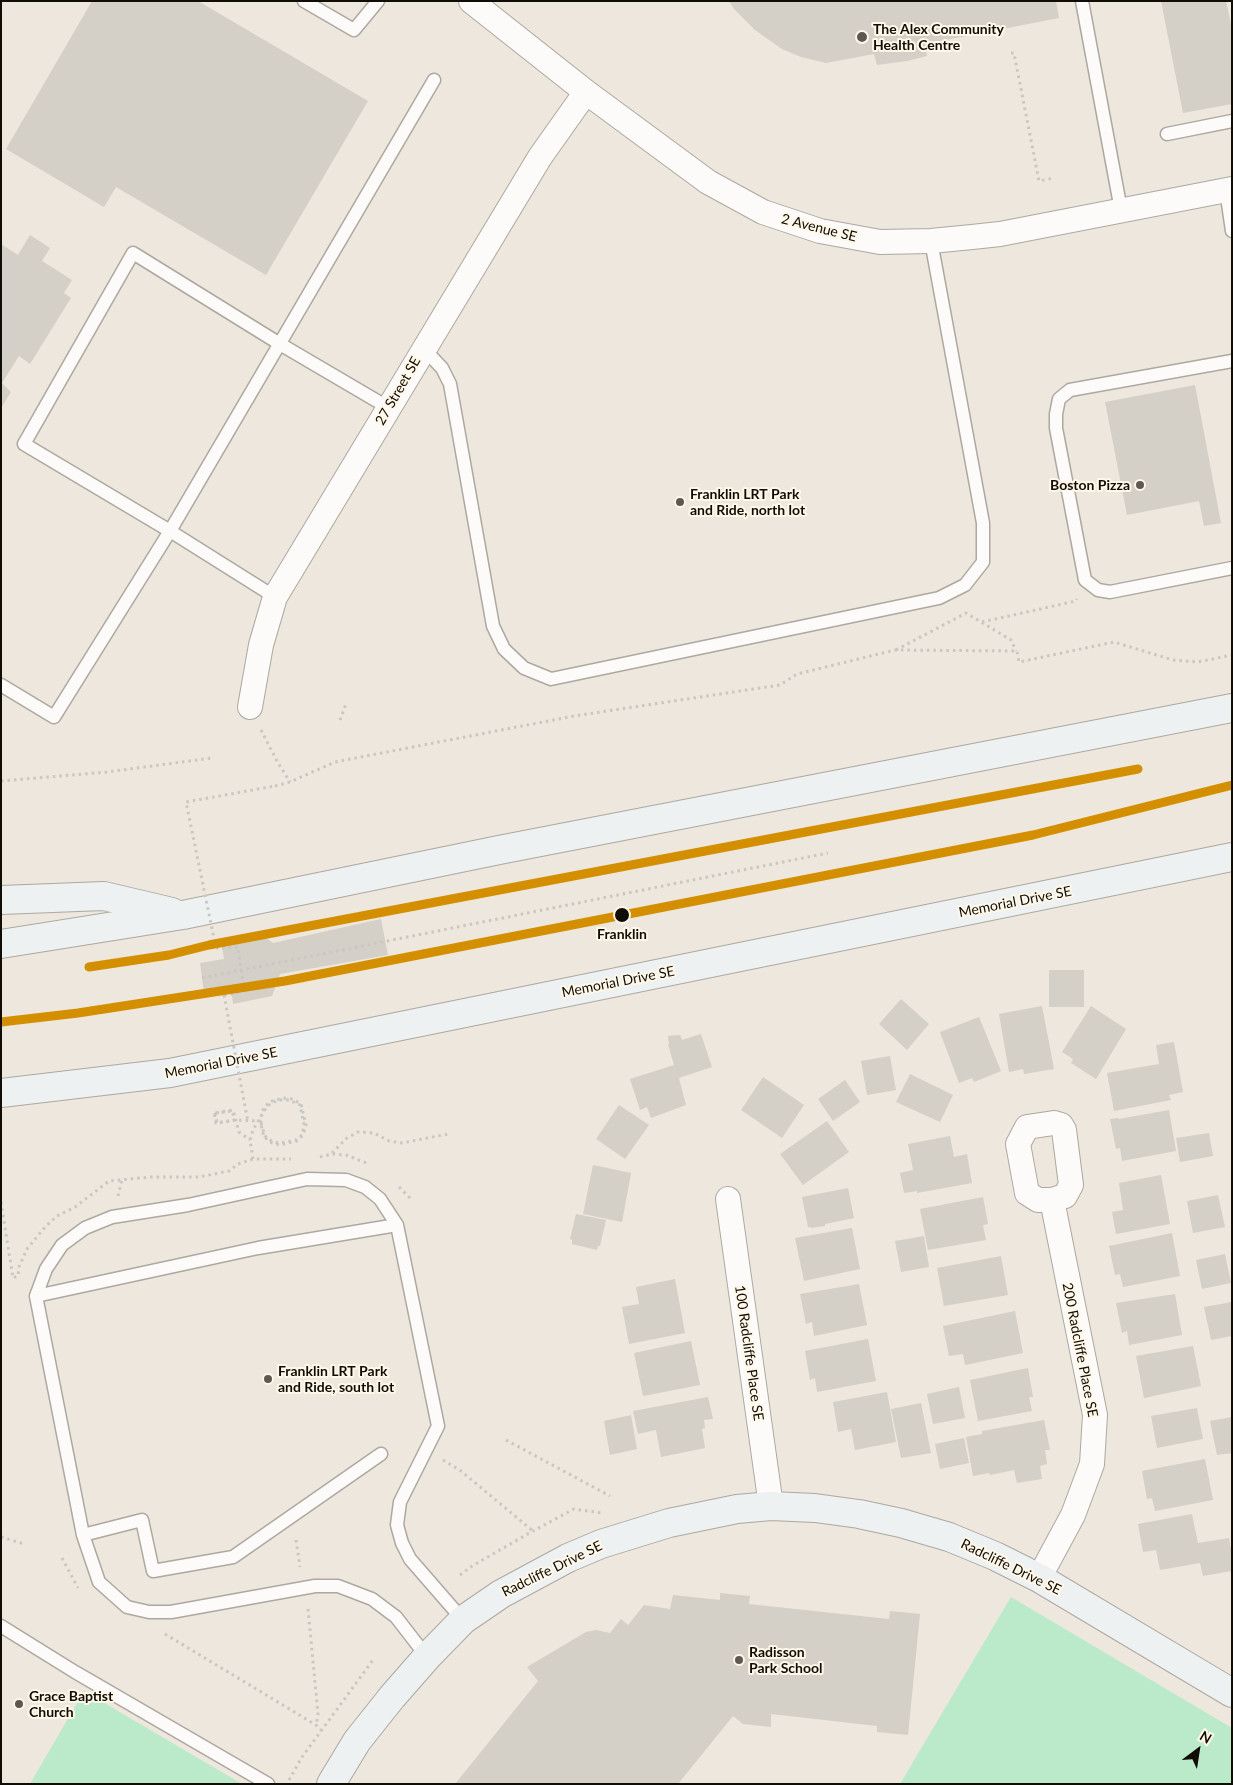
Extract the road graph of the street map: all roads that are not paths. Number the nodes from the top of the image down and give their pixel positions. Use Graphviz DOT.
graph roads {
  1 [pos="304,1"];
  2 [pos="378,1"];
  3 [pos="471,1"];
  4 [pos="1082,1"];
  5 [pos="434,80"];
  6 [pos="586,92"];
  7 [pos="1232,121"];
  8 [pos="1167,134"];
  9 [pos="1229,189"];
  10 [pos="1121,210"];
  11 [pos="1232,231"];
  12 [pos="931,241"];
  13 [pos="280,344"];
  14 [pos="423,348"];
  15 [pos="1232,361"];
  16 [pos="389,408"];
  17 [pos="170,531"];
  18 [pos="1232,568"];
  19 [pos="275,597"];
  20 [pos="1,685"];
  21 [pos="250,707"];
  22 [pos="1232,708"];
  23 [pos="1232,857"];
  24 [pos="1160,872"];
  25 [pos="1232,876"];
  26 [pos="1,900"];
  27 [pos="183,915"];
  28 [pos="1,944"];
  29 [pos="1,1093"];
  30 [pos="728,1199"];
  31 [pos="1052,1200"];
  32 [pos="397,1225"];
  33 [pos="36,1296"];
  34 [pos="381,1454"];
  35 [pos="771,1506"];
  36 [pos="83,1535"];
  37 [pos="1039,1578"];
  38 [pos="463,1620"];
  39 [pos="1,1626"];
  40 [pos="427,1657"];
  41 [pos="1232,1693"];
  42 [pos="268,1784"];
  43 [pos="331,1784"];
  1 -- 2 [label="lane"];
  3 -- 6 [label="street, 2 Avenue SE"];
  4 -- 10 [label="lane"];
  5 -- 13 [label="lane"];
  6 -- 12 [label="street, 2 Avenue SE"];
  6 -- 14 [label="street, 27 Street SE"];
  7 -- 8 [label="lane"];
  9 -- 10 [label="street, 2 Avenue SE"];
  9 -- 11 [label="lane"];
  10 -- 12 [label="street, 2 Avenue SE"];
  12 -- 14 [label="lane"];
  13 -- 16 [label="lane"];
  13 -- 17 [label="lane"];
  13 -- 17 [label="lane"];
  14 -- 16 [label="street, 27 Street SE"];
  15 -- 18 [label="lane"];
  16 -- 19 [label="street, 27 Street SE"];
  17 -- 19 [label="lane"];
  17 -- 20 [label="lane"];
  19 -- 21 [label="street, 27 Street SE"];
  22 -- 27 [label="main road"];
  23 -- 24 [label="main road, Memorial Drive SE"];
  24 -- 25 [label="main road"];
  24 -- 29 [label="main road, Memorial Drive SE"];
  26 -- 27 [label="main road"];
  27 -- 28 [label="main road"];
  30 -- 35 [label="street, 100 Radcliffe Place SE"];
  31 -- 37 [label="street, 200 Radcliffe Place SE"];
  32 -- 33 [label="lane"];
  32 -- 33 [label="lane"];
  32 -- 38 [label="lane"];
  33 -- 36 [label="lane"];
  34 -- 36 [label="lane"];
  35 -- 37 [label="main road, Radcliffe Drive SE"];
  35 -- 38 [label="main road, Radcliffe Drive SE"];
  36 -- 40 [label="lane"];
  37 -- 41 [label="main road, Radcliffe Drive SE"];
  38 -- 40 [label="main road, Radcliffe Drive SE"];
  39 -- 42 [label="lane"];
  40 -- 43 [label="main road, Radcliffe Drive SE"];
}
